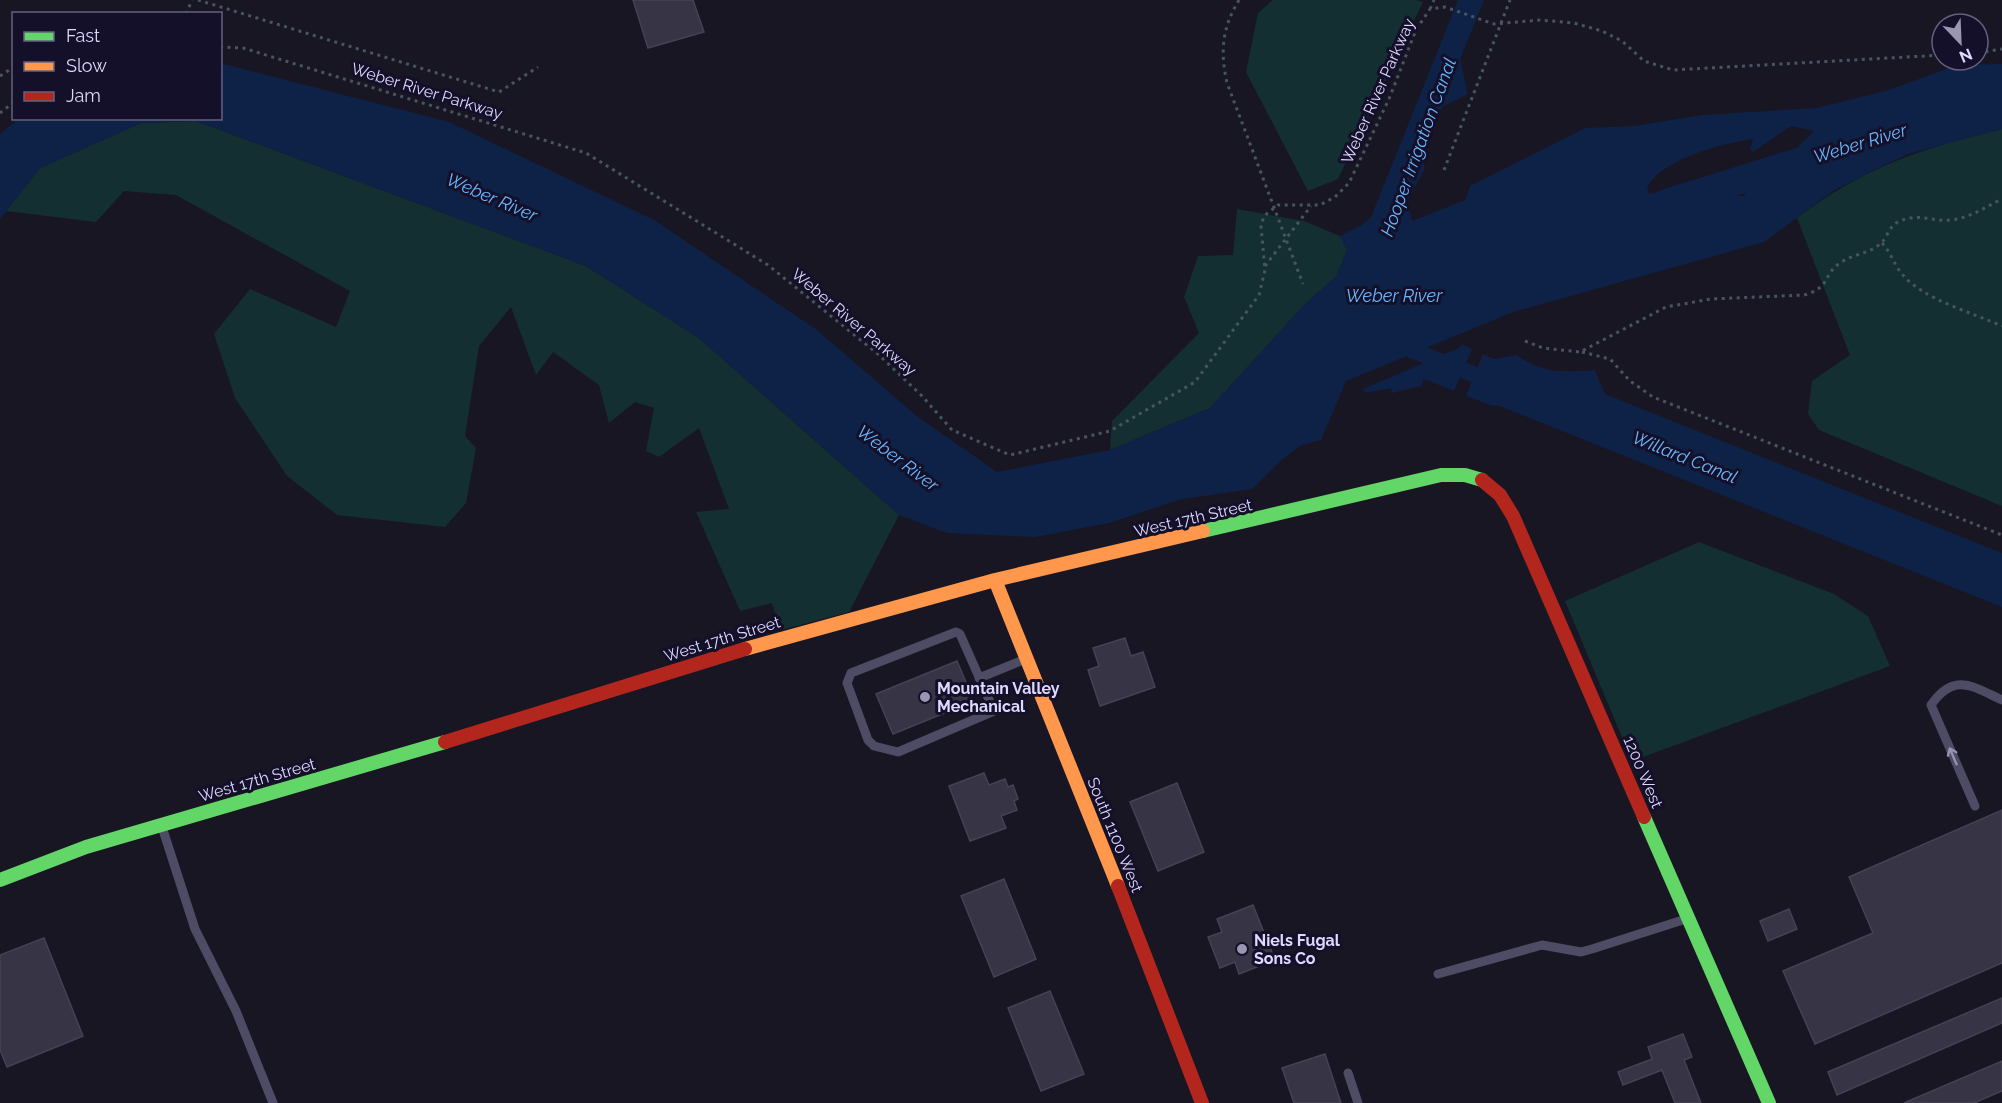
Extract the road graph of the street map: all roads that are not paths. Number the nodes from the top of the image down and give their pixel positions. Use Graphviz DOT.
graph roads {
  1 [pos="1465,474"];
  2 [pos="995,580"];
  3 [pos="1025,659"];
  4 [pos="979,678"];
  5 [pos="2002,699"];
  6 [pos="1975,806"];
  7 [pos="161,824"];
  8 [pos="0,880"];
  9 [pos="1688,918"];
  10 [pos="1438,974"];
  11 [pos="1348,1073"];
  12 [pos="273,1103"];
  13 [pos="1202,1103"];
  14 [pos="1358,1103"];
  15 [pos="1769,1103"];
  1 -- 2 [label="street, West 17th Street"];
  1 -- 9 [label="street, 1200 West"];
  2 -- 3 [label="street, South 1100 West"];
  2 -- 7 [label="street, West 17th Street"];
  3 -- 4 [label="lane"];
  3 -- 13 [label="street, South 1100 West"];
  4 -- 4 [label="lane"];
  6 -- 5 [label="lane, one-way"];
  7 -- 8 [label="street, West 17th Street"];
  7 -- 12 [label="lane"];
  9 -- 10 [label="lane"];
  9 -- 15 [label="street, 1200 West"];
  11 -- 14 [label="lane"];
}
